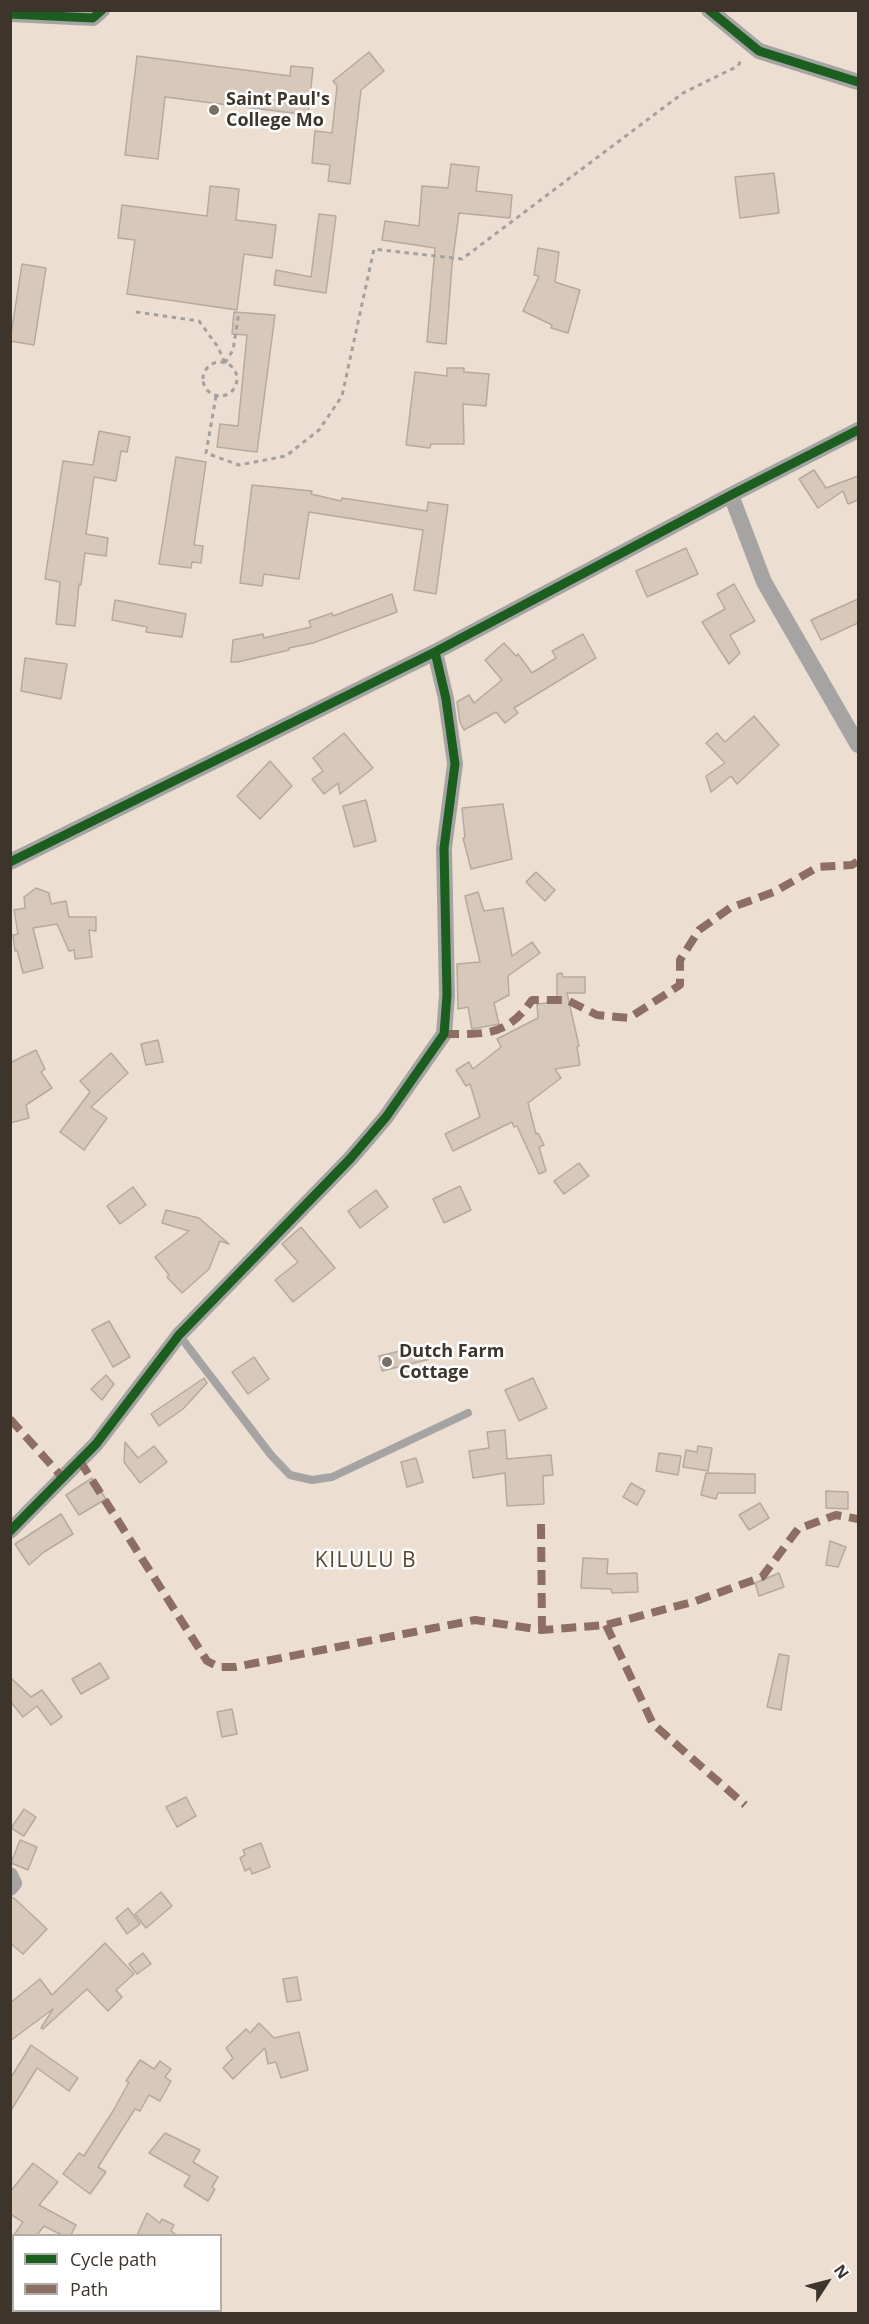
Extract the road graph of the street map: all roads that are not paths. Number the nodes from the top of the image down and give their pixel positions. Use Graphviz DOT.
graph roads {
  1 [pos="102,10"];
  2 [pos="709,10"];
  3 [pos="10,14"];
  4 [pos="858,82"];
  5 [pos="858,430"];
  6 [pos="731,495"];
  7 [pos="435,652"];
  8 [pos="858,745"];
  9 [pos="10,862"];
  10 [pos="179,1335"];
  11 [pos="468,1413"];
  12 [pos="10,1531"];
  13 [pos="10,1875"];
  14 [pos="10,1888"];
  1 -- 3 [label="street"];
  2 -- 4 [label="street"];
  5 -- 6 [label="street"];
  6 -- 7 [label="street"];
  6 -- 8 [label="street"];
  7 -- 9 [label="street"];
  7 -- 10 [label="street"];
  10 -- 11 [label="lane"];
  10 -- 12 [label="street"];
  13 -- 14 [label="street"];
}
